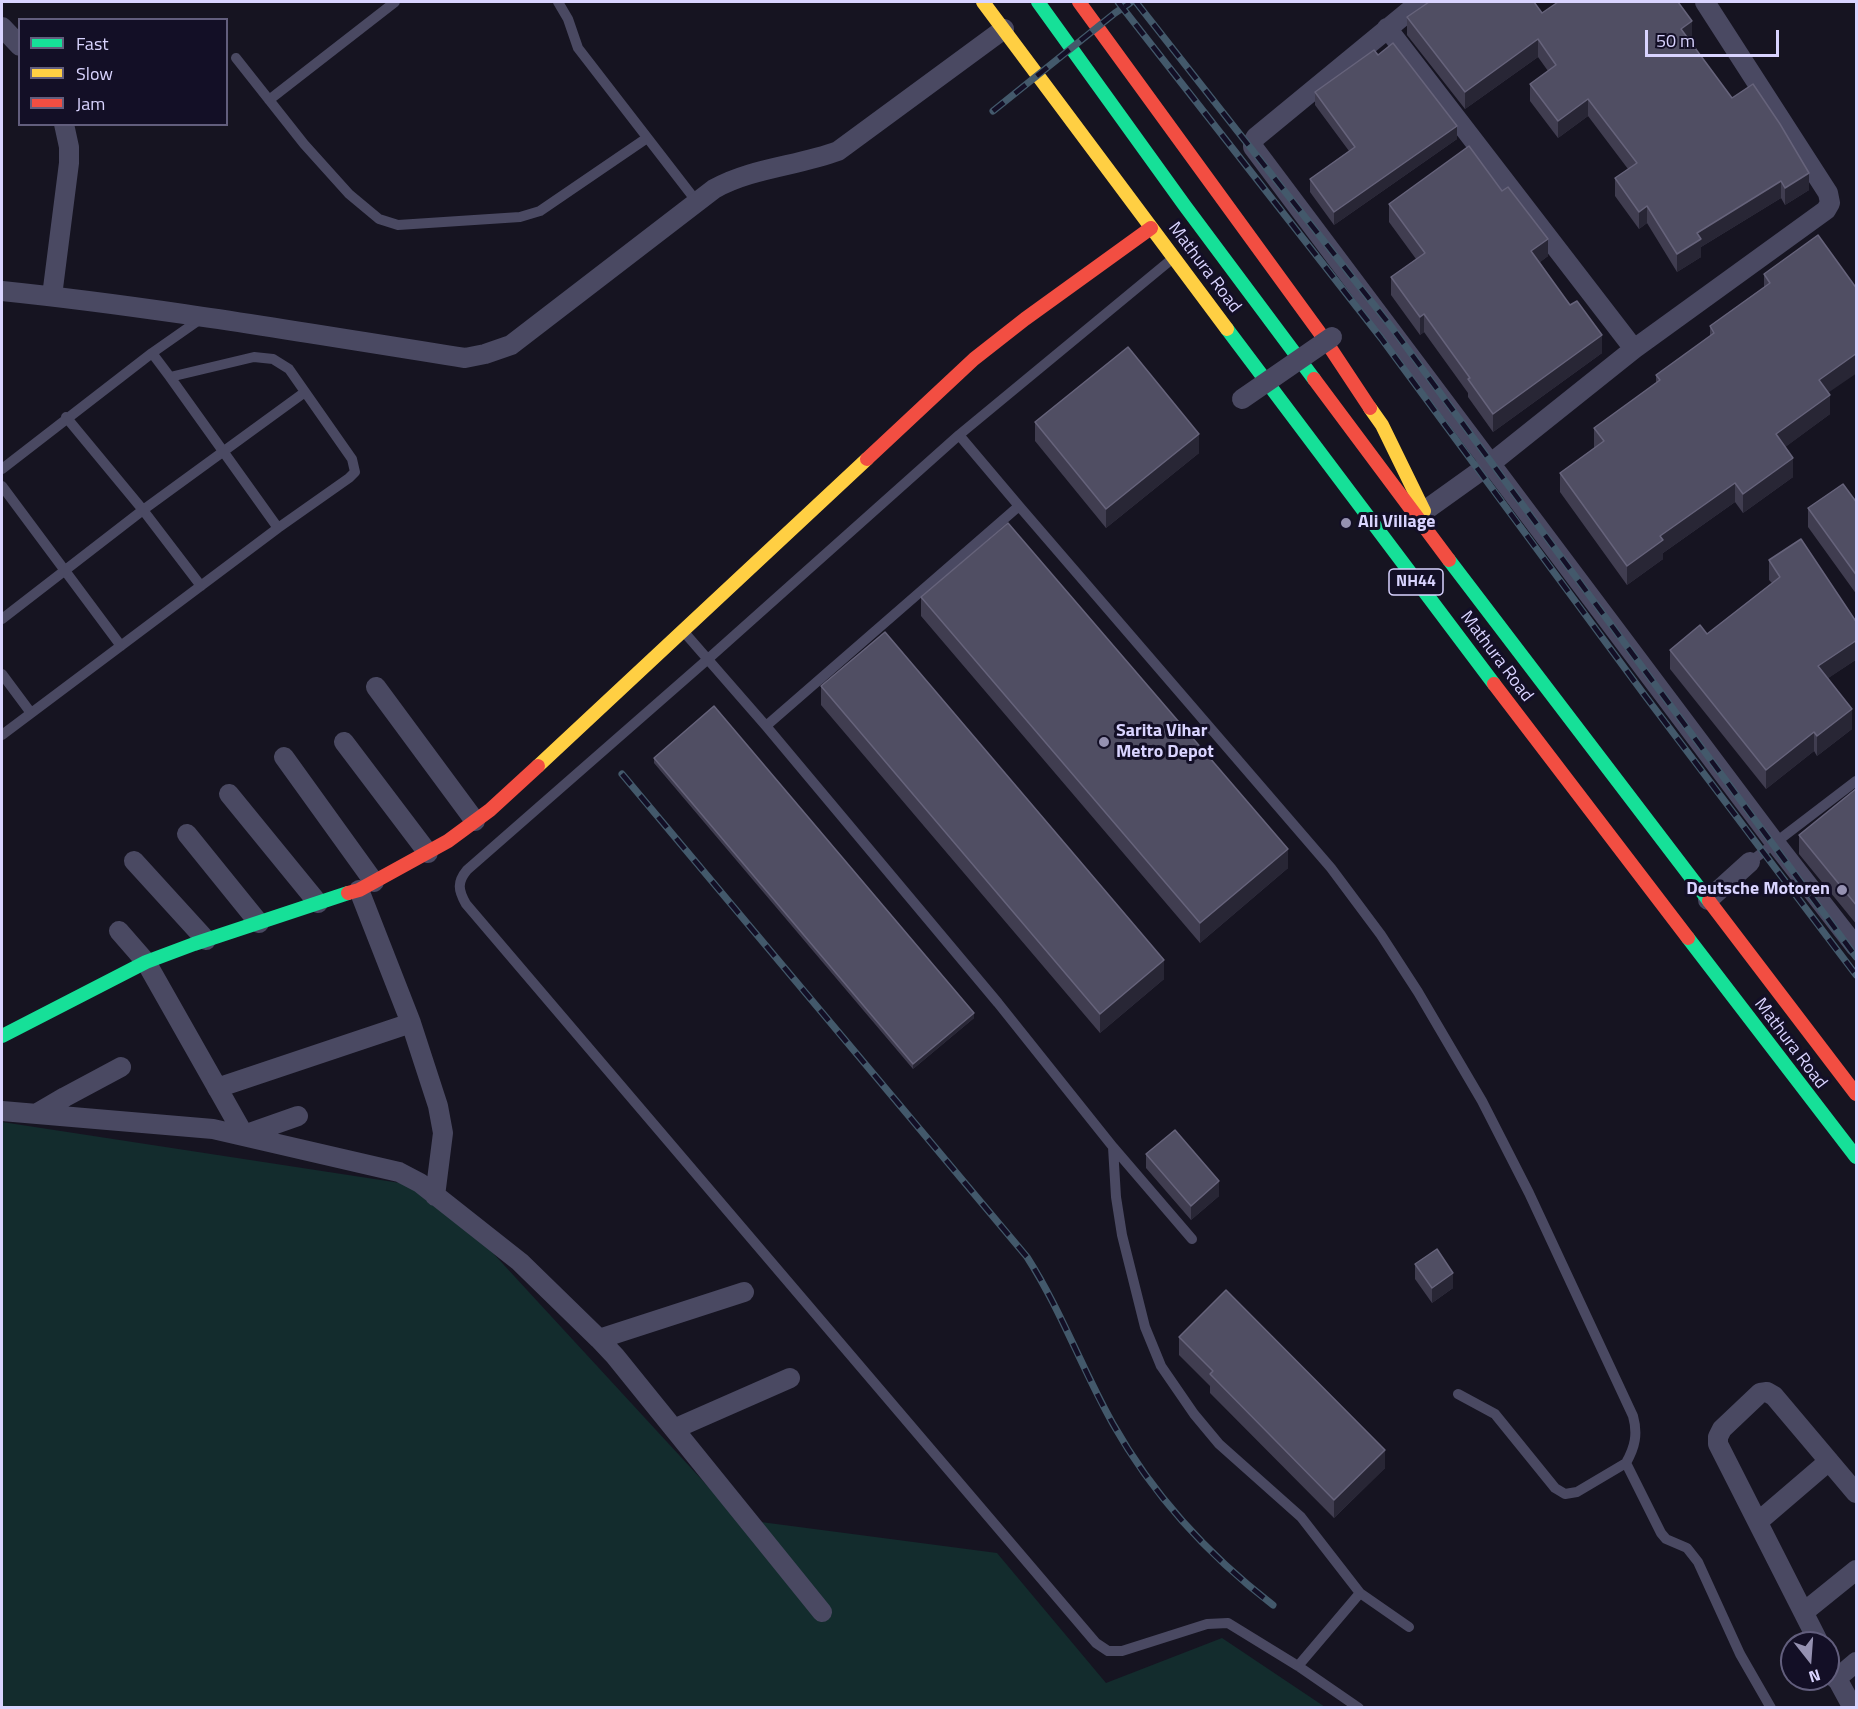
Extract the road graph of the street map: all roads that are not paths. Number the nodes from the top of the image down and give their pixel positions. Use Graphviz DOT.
graph roads {
  1 [pos="395,2"];
  2 [pos="558,2"];
  3 [pos="983,2"];
  4 [pos="1038,2"];
  5 [pos="1079,2"];
  6 [pos="1420,2"];
  7 [pos="1705,2"];
  8 [pos="2,27"];
  9 [pos="1387,28"];
  10 [pos="1004,29"];
  11 [pos="18,44"];
  12 [pos="237,58"];
  13 [pos="269,100"];
  14 [pos="64,126"];
  15 [pos="647,138"];
  16 [pos="697,202"];
  17 [pos="1152,228"];
  18 [pos="1174,257"];
  19 [pos="2,291"];
  20 [pos="52,296"];
  21 [pos="202,318"];
  22 [pos="1332,338"];
  23 [pos="1634,349"];
  24 [pos="152,353"];
  25 [pos="170,377"];
  26 [pos="305,392"];
  27 [pos="1242,399"];
  28 [pos="66,417"];
  29 [pos="959,435"];
  30 [pos="224,452"];
  31 [pos="1490,464"];
  32 [pos="2,469"];
  33 [pos="2,486"];
  34 [pos="1019,506"];
  35 [pos="143,510"];
  36 [pos="1420,514"];
  37 [pos="278,528"];
  38 [pos="64,571"];
  39 [pos="201,586"];
  40 [pos="2,619"];
  41 [pos="684,632"];
  42 [pos="121,646"];
  43 [pos="708,660"];
  44 [pos="2,674"];
  45 [pos="376,687"];
  46 [pos="31,713"];
  47 [pos="766,726"];
  48 [pos="2,735"];
  49 [pos="344,741"];
  50 [pos="284,757"];
  51 [pos="1857,781"];
  52 [pos="229,794"];
  53 [pos="475,821"];
  54 [pos="187,834"];
  55 [pos="1776,844"];
  56 [pos="428,853"];
  57 [pos="134,861"];
  58 [pos="1750,862"];
  59 [pos="366,886"];
  60 [pos="1708,900"];
  61 [pos="318,903"];
  62 [pos="259,922"];
  63 [pos="119,930"];
  64 [pos="206,940"];
  65 [pos="1857,947"];
  66 [pos="146,962"];
  67 [pos="411,1023"];
  68 [pos="2,1035"];
  69 [pos="121,1067"];
  70 [pos="217,1088"];
  71 [pos="1857,1094"];
  72 [pos="2,1111"];
  73 [pos="36,1114"];
  74 [pos="298,1116"];
  75 [pos="244,1135"];
  76 [pos="1113,1147"];
  77 [pos="1857,1157"];
  78 [pos="435,1196"];
  79 [pos="1192,1239"];
  80 [pos="744,1292"];
  81 [pos="599,1339"];
  82 [pos="790,1378"];
  83 [pos="1458,1394"];
  84 [pos="674,1429"];
  85 [pos="1829,1461"];
  86 [pos="1626,1463"];
  87 [pos="1857,1493"];
  88 [pos="1759,1521"];
  89 [pos="1857,1570"];
  90 [pos="1360,1593"];
  91 [pos="822,1612"];
  92 [pos="1804,1612"];
  93 [pos="1409,1627"];
  94 [pos="1813,1631"];
  95 [pos="1857,1662"];
  96 [pos="1298,1666"];
  97 [pos="1840,1667"];
  98 [pos="1840,1684"];
  99 [pos="1359,1707"];
  100 [pos="1771,1707"];
  101 [pos="1853,1707"];
  1 -- 13 [label="lane"];
  2 -- 15 [label="lane"];
  3 -- 10 [label="main road, Mathura Road / NH44"];
  4 -- 36 [label="main road, Mathura Road / NH44"];
  5 -- 36 [label="main road"];
  6 -- 9 [label="street"];
  7 -- 23 [label="street"];
  8 -- 11 [label="street"];
  9 -- 23 [label="street"];
  9 -- 31 [label="street"];
  10 -- 16 [label="street"];
  10 -- 17 [label="main road, Mathura Road / NH44"];
  12 -- 13 [label="lane"];
  13 -- 15 [label="lane"];
  14 -- 20 [label="street"];
  15 -- 16 [label="lane"];
  16 -- 21 [label="street"];
  17 -- 18 [label="main road, Mathura Road / NH44"];
  17 -- 41 [label="main road"];
  18 -- 29 [label="lane"];
  18 -- 77 [label="main road, Mathura Road / NH44"];
  19 -- 20 [label="street"];
  20 -- 21 [label="street"];
  21 -- 24 [label="lane"];
  22 -- 27 [label="street, bridge"];
  23 -- 31 [label="street"];
  24 -- 25 [label="lane"];
  24 -- 28 [label="lane"];
  25 -- 26 [label="lane"];
  25 -- 30 [label="lane"];
  26 -- 30 [label="lane"];
  26 -- 37 [label="lane"];
  28 -- 32 [label="lane"];
  28 -- 35 [label="lane"];
  29 -- 34 [label="lane"];
  29 -- 43 [label="lane"];
  30 -- 35 [label="lane"];
  30 -- 37 [label="lane"];
  31 -- 36 [label="street"];
  31 -- 55 [label="street"];
  33 -- 38 [label="lane"];
  34 -- 47 [label="lane"];
  34 -- 86 [label="lane"];
  35 -- 38 [label="lane"];
  35 -- 39 [label="lane"];
  36 -- 60 [label="main road, Mathura Road / NH44"];
  37 -- 39 [label="lane"];
  38 -- 40 [label="lane"];
  38 -- 42 [label="lane"];
  39 -- 42 [label="lane"];
  41 -- 43 [label="lane"];
  41 -- 53 [label="main road"];
  42 -- 46 [label="lane"];
  43 -- 47 [label="lane"];
  43 -- 96 [label="lane"];
  44 -- 46 [label="lane"];
  45 -- 53 [label="street"];
  46 -- 48 [label="lane"];
  47 -- 76 [label="lane"];
  49 -- 56 [label="street"];
  50 -- 59 [label="street"];
  51 -- 55 [label="lane"];
  52 -- 61 [label="street"];
  53 -- 56 [label="main road"];
  54 -- 62 [label="street"];
  55 -- 58 [label="lane"];
  55 -- 65 [label="street"];
  56 -- 59 [label="main road"];
  57 -- 64 [label="street"];
  58 -- 60 [label="street"];
  59 -- 61 [label="main road"];
  59 -- 67 [label="street"];
  60 -- 71 [label="main road, Mathura Road / NH44"];
  61 -- 62 [label="main road"];
  62 -- 64 [label="main road"];
  63 -- 66 [label="street"];
  64 -- 66 [label="main road"];
  66 -- 68 [label="main road"];
  66 -- 70 [label="street"];
  67 -- 70 [label="street"];
  67 -- 78 [label="street"];
  69 -- 73 [label="street"];
  70 -- 75 [label="street"];
  72 -- 73 [label="street"];
  73 -- 75 [label="street"];
  74 -- 75 [label="street"];
  75 -- 78 [label="street"];
  76 -- 79 [label="lane"];
  76 -- 90 [label="lane"];
  78 -- 81 [label="street"];
  80 -- 81 [label="street"];
  81 -- 84 [label="street"];
  82 -- 84 [label="street"];
  83 -- 86 [label="lane"];
  84 -- 91 [label="street"];
  85 -- 87 [label="street"];
  85 -- 88 [label="street"];
  85 -- 88 [label="street"];
  86 -- 100 [label="lane"];
  88 -- 92 [label="street"];
  89 -- 92 [label="street"];
  90 -- 93 [label="lane"];
  90 -- 96 [label="lane"];
  92 -- 94 [label="street"];
  95 -- 97 [label="street"];
  96 -- 99 [label="lane"];
  98 -- 101 [label="street"];
}
